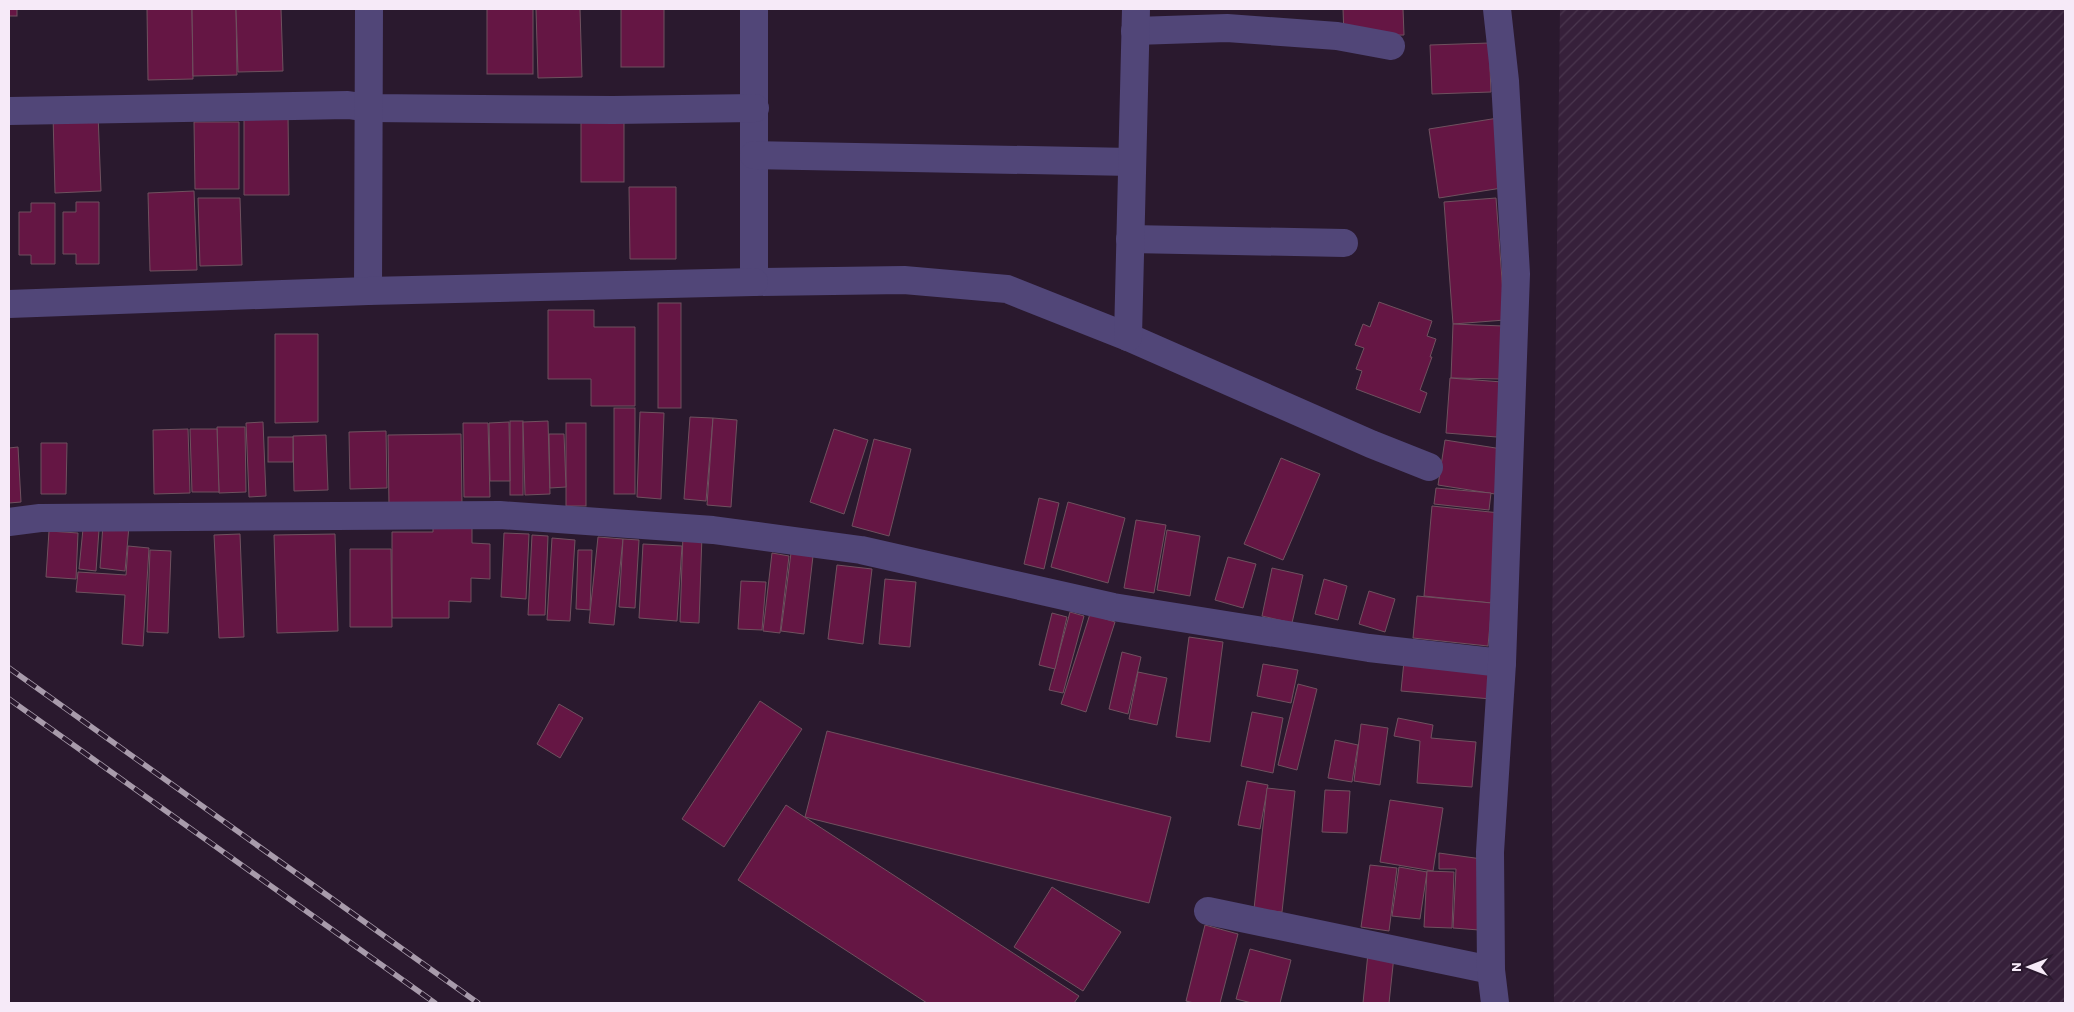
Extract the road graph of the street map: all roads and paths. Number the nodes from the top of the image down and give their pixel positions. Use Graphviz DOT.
graph roads {
  1 [pos="369,9"];
  2 [pos="754,9"];
  3 [pos="1497,9"];
  4 [pos="1135,20"];
  5 [pos="1391,46"];
  6 [pos="369,108"];
  7 [pos="755,108"];
  8 [pos="9,111"];
  9 [pos="754,155"];
  10 [pos="1132,162"];
  11 [pos="1130,240"];
  12 [pos="1344,243"];
  13 [pos="754,282"];
  14 [pos="368,291"];
  15 [pos="9,304"];
  16 [pos="1128,337"];
  17 [pos="1429,467"];
  18 [pos="9,522"];
  19 [pos="1502,663"];
  20 [pos="1208,911"];
  21 [pos="1491,970"];
  22 [pos="1494,1003"];
  1 -- 6 [label="street"];
  2 -- 7 [label="street"];
  3 -- 19 [label="street"];
  4 -- 5 [label="street"];
  4 -- 10 [label="street"];
  6 -- 7 [label="street"];
  6 -- 8 [label="street"];
  6 -- 14 [label="street"];
  7 -- 9 [label="street"];
  9 -- 10 [label="street"];
  9 -- 13 [label="street"];
  10 -- 11 [label="street"];
  11 -- 12 [label="street"];
  11 -- 16 [label="street"];
  13 -- 14 [label="street"];
  13 -- 16 [label="street"];
  14 -- 15 [label="street"];
  16 -- 17 [label="street"];
  18 -- 19 [label="street"];
  19 -- 21 [label="street"];
  20 -- 21 [label="street"];
  21 -- 22 [label="street"];
}
